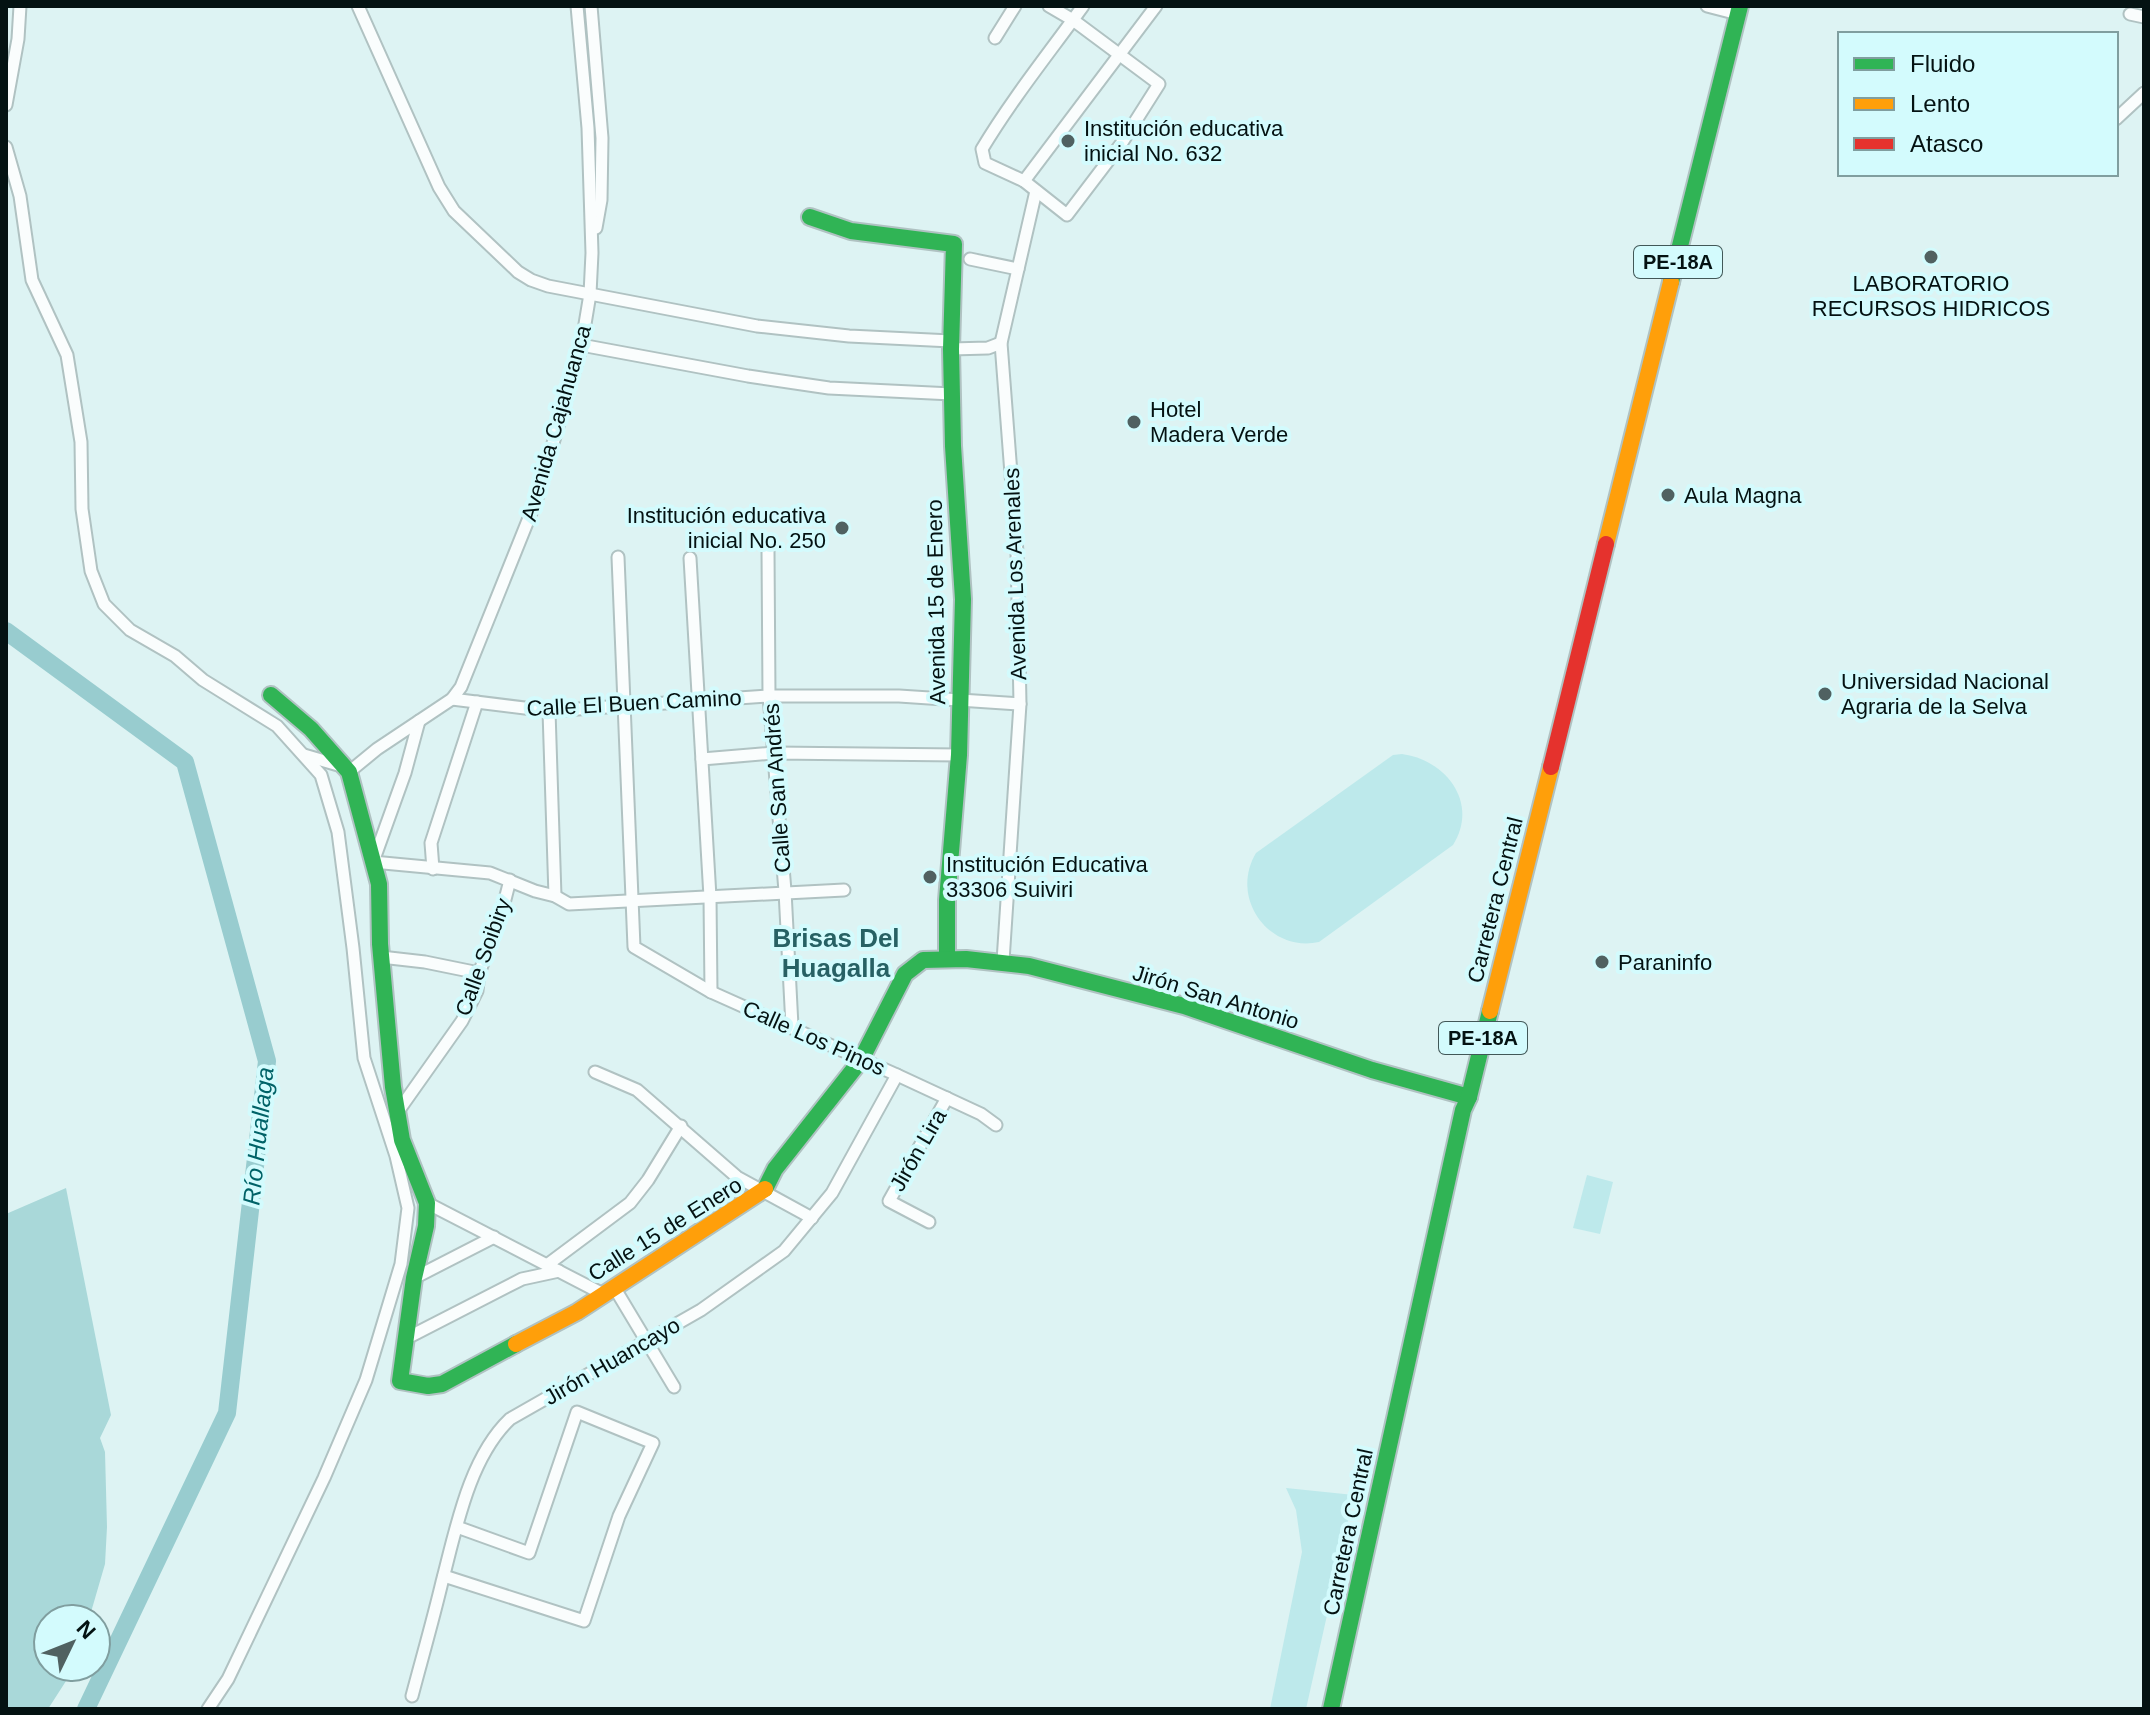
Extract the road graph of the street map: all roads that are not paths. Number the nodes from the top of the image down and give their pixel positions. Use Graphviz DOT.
graph roads {
  1 [pos="20,6"];
  2 [pos="358,6"];
  3 [pos="577,6"];
  4 [pos="591,6"];
  5 [pos="1015,6"];
  6 [pos="1049,6"];
  7 [pos="1083,6"];
  8 [pos="1156,6"];
  9 [pos="1707,6"];
  10 [pos="1739,10"];
  11 [pos="2130,14"];
  12 [pos="2144,17"];
  13 [pos="1073,20"];
  14 [pos="995,38"];
  15 [pos="1119,54"];
  16 [pos="2144,93"];
  17 [pos="6,105"];
  18 [pos="2118,117"];
  19 [pos="6,147"];
  20 [pos="1024,181"];
  21 [pos="1036,191"];
  22 [pos="810,217"];
  23 [pos="592,253"];
  24 [pos="970,259"];
  25 [pos="1018,269"];
  26 [pos="590,294"];
  27 [pos="1001,343"];
  28 [pos="581,345"];
  29 [pos="951,345"];
  30 [pos="952,394"];
  31 [pos="768,550"];
  32 [pos="618,557"];
  33 [pos="690,558"];
  34 [pos="271,695"];
  35 [pos="769,696"];
  36 [pos="452,699"];
  37 [pos="961,701"];
  38 [pos="477,702"];
  39 [pos="699,702"];
  40 [pos="1020,704"];
  41 [pos="623,706"];
  42 [pos="549,711"];
  43 [pos="419,721"];
  44 [pos="774,753"];
  45 [pos="303,755"];
  46 [pos="959,755"];
  47 [pos="702,759"];
  48 [pos="347,770"];
  49 [pos="373,862"];
  50 [pos="433,869"];
  51 [pos="510,880"];
  52 [pos="844,890"];
  53 [pos="785,891"];
  54 [pos="555,896"];
  55 [pos="710,897"];
  56 [pos="632,901"];
  57 [pos="381,957"];
  58 [pos="947,959"];
  59 [pos="1003,961"];
  60 [pos="479,973"];
  61 [pos="711,992"];
  62 [pos="792,1026"];
  63 [pos="861,1060"];
  64 [pos="595,1072"];
  65 [pos="897,1075"];
  66 [pos="1469,1097"];
  67 [pos="947,1098"];
  68 [pos="399,1110"];
  69 [pos="996,1125"];
  70 [pos="681,1126"];
  71 [pos="763,1192"];
  72 [pos="427,1203"];
  73 [pos="812,1218"];
  74 [pos="929,1222"];
  75 [pos="494,1237"];
  76 [pos="547,1265"];
  77 [pos="559,1271"];
  78 [pos="414,1278"];
  79 [pos="608,1291"];
  80 [pos="405,1339"];
  81 [pos="645,1342"];
  82 [pos="674,1387"];
  83 [pos="457,1527"];
  84 [pos="444,1576"];
  85 [pos="412,1696"];
  86 [pos="208,1709"];
  87 [pos="1331,1709"];
  1 -- 17 [label="street"];
  2 -- 26 [label="street"];
  3 -- 23 [label="street, Avenida Cajahuanca"];
  4 -- 23 [label="street"];
  5 -- 14 [label="street"];
  6 -- 13 [label="street"];
  7 -- 13 [label="street"];
  8 -- 15 [label="street"];
  9 -- 10 [label="street"];
  10 -- 66 [label="main road, Carretera Central / PE-18A"];
  11 -- 12 [label="street"];
  13 -- 15 [label="street"];
  13 -- 20 [label="street"];
  15 -- 20 [label="street"];
  15 -- 21 [label="street"];
  16 -- 18 [label="street"];
  19 -- 45 [label="street"];
  20 -- 21 [label="street"];
  21 -- 25 [label="street, Avenida Los Arenales"];
  22 -- 29 [label="main road, Avenida 15 de Enero"];
  23 -- 26 [label="street, Avenida Cajahuanca"];
  24 -- 25 [label="street"];
  25 -- 27 [label="street, Avenida Los Arenales"];
  26 -- 28 [label="street, Avenida Cajahuanca"];
  26 -- 29 [label="street"];
  27 -- 29 [label="street"];
  27 -- 40 [label="street, Avenida Los Arenales"];
  28 -- 30 [label="street"];
  28 -- 36 [label="street, Avenida Cajahuanca"];
  29 -- 30 [label="main road, Avenida 15 de Enero"];
  30 -- 37 [label="main road, Avenida 15 de Enero"];
  31 -- 35 [label="street, Calle San Andrés"];
  32 -- 41 [label="street"];
  33 -- 39 [label="street"];
  34 -- 48 [label="main road"];
  35 -- 37 [label="street, Calle El Buen Camino"];
  35 -- 39 [label="street, Calle El Buen Camino"];
  35 -- 44 [label="street, Calle San Andrés"];
  36 -- 38 [label="street, Calle El Buen Camino"];
  36 -- 43 [label="street, Avenida Cajahuanca"];
  37 -- 40 [label="street, Calle El Buen Camino"];
  37 -- 46 [label="main road, Avenida 15 de Enero"];
  38 -- 42 [label="street, Calle El Buen Camino"];
  38 -- 50 [label="street"];
  39 -- 41 [label="street, Calle El Buen Camino"];
  39 -- 47 [label="street"];
  40 -- 59 [label="street, Avenida Los Arenales"];
  41 -- 42 [label="street, Calle El Buen Camino"];
  41 -- 56 [label="street"];
  42 -- 54 [label="street"];
  43 -- 48 [label="street, Avenida Cajahuanca"];
  43 -- 49 [label="street"];
  44 -- 46 [label="street"];
  44 -- 47 [label="street"];
  44 -- 53 [label="street, Calle San Andrés"];
  45 -- 48 [label="street"];
  45 -- 86 [label="street"];
  46 -- 58 [label="main road, Avenida 15 de Enero"];
  47 -- 55 [label="street"];
  48 -- 49 [label="main road"];
  49 -- 50 [label="street"];
  49 -- 57 [label="main road"];
  50 -- 51 [label="street"];
  51 -- 54 [label="street"];
  51 -- 60 [label="street, Calle Soibiry"];
  52 -- 53 [label="street"];
  53 -- 55 [label="street"];
  53 -- 62 [label="street, Calle San Andrés"];
  54 -- 56 [label="street"];
  55 -- 56 [label="street"];
  55 -- 61 [label="street"];
  56 -- 61 [label="street, Calle Los Pinos"];
  57 -- 60 [label="street"];
  57 -- 68 [label="main road"];
  58 -- 59 [label="main road, Jirón San Antonio"];
  58 -- 63 [label="main road, Calle 15 de Enero"];
  59 -- 66 [label="main road, Jirón San Antonio"];
  60 -- 68 [label="street, Calle Soibiry"];
  61 -- 62 [label="street, Calle Los Pinos"];
  62 -- 63 [label="street, Calle Los Pinos"];
  63 -- 65 [label="street, Calle Los Pinos"];
  63 -- 71 [label="main road, Calle 15 de Enero"];
  64 -- 70 [label="street"];
  65 -- 67 [label="street, Calle Los Pinos"];
  65 -- 73 [label="street, Jirón Huancayo"];
  66 -- 87 [label="main road, Carretera Central / PE-18A"];
  67 -- 69 [label="street, Calle Los Pinos"];
  67 -- 74 [label="street, Jirón Lira"];
  68 -- 72 [label="main road"];
  70 -- 71 [label="street"];
  70 -- 76 [label="street"];
  71 -- 73 [label="street"];
  71 -- 79 [label="main road, Calle 15 de Enero"];
  72 -- 75 [label="street"];
  72 -- 78 [label="main road"];
  73 -- 81 [label="street, Jirón Huancayo"];
  75 -- 76 [label="street"];
  75 -- 78 [label="street"];
  76 -- 77 [label="street"];
  77 -- 79 [label="street"];
  77 -- 80 [label="street"];
  78 -- 80 [label="main road"];
  79 -- 80 [label="main road, Calle 15 de Enero"];
  79 -- 81 [label="street"];
  81 -- 82 [label="street"];
  81 -- 83 [label="street, Jirón Huancayo"];
  83 -- 84 [label="street, Jirón Huancayo"];
  83 -- 84 [label="street"];
  84 -- 85 [label="street, Jirón Huancayo"];
}
